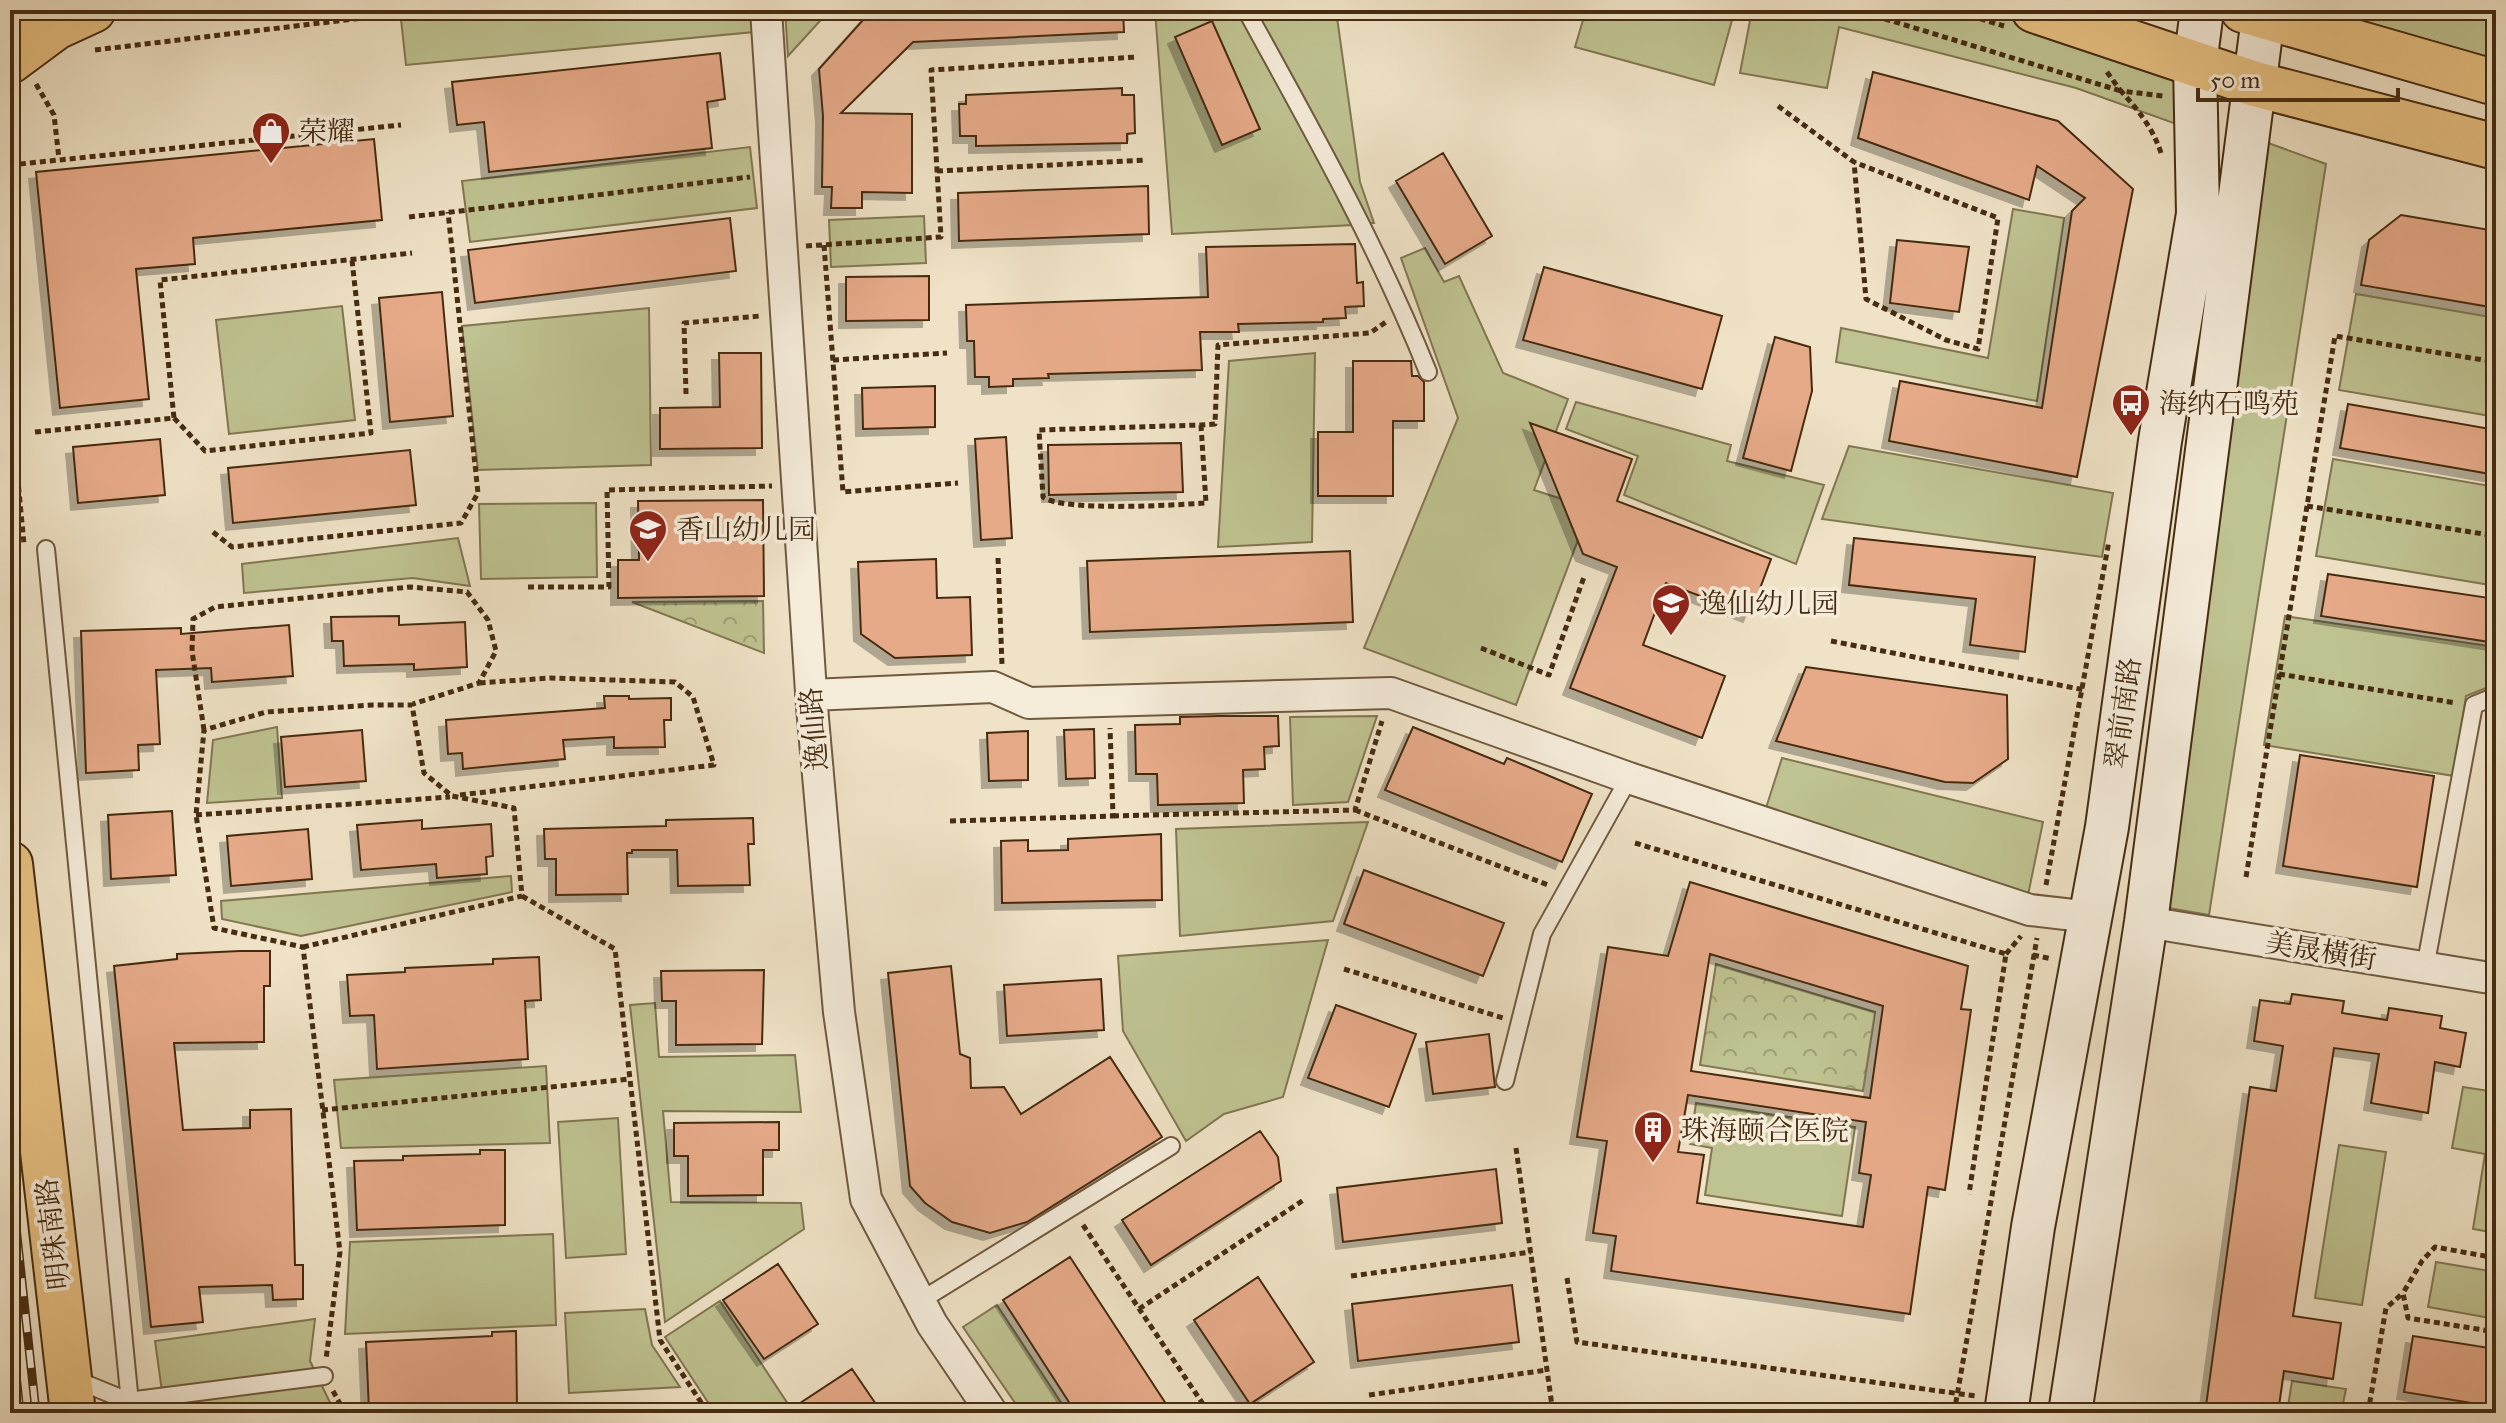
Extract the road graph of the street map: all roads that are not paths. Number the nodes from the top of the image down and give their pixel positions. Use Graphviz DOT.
graph roads {
  1 [pos="766,10"];
  2 [pos="1246,10"];
  3 [pos="2034,10"];
  4 [pos="2202,10"];
  5 [pos="2257,13"];
  6 [pos="92,30"];
  7 [pos="21,69"];
  8 [pos="2181,80"];
  9 [pos="2496,83"];
  10 [pos="2255,84"];
  11 [pos="2496,147"];
  12 [pos="1428,372"];
  13 [pos="46,549"];
  14 [pos="811,695"];
  15 [pos="2496,696"];
  16 [pos="1629,778"];
  17 [pos="10,864"];
  18 [pos="2091,917"];
  19 [pos="2146,922"];
  20 [pos="2425,968"];
  21 [pos="2496,979"];
  22 [pos="1505,1081"];
  23 [pos="1171,1146"];
  24 [pos="920,1301"];
  25 [pos="324,1376"];
  26 [pos="71,1395"];
  27 [pos="2006,1406"];
  28 [pos="130,1407"];
  29 [pos="114,1413"];
  30 [pos="992,1413"];
  31 [pos="2070,1413"];
  1 -- 14 [label="street, 逸仙路"];
  2 -- 12 [label="lane"];
  3 -- 8 [label="main road"];
  4 -- 8 [label="main road, 翠前南路"];
  5 -- 9 [label="main road"];
  5 -- 10 [label="main road, 翠前南路"];
  6 -- 7 [label="main road"];
  8 -- 10 [label="main road"];
  8 -- 18 [label="main road, 翠前南路"];
  10 -- 11 [label="main road"];
  10 -- 19 [label="main road, 翠前南路"];
  13 -- 28 [label="lane"];
  14 -- 16 [label="street"];
  14 -- 24 [label="street, 逸仙路"];
  15 -- 20 [label="lane"];
  16 -- 18 [label="street"];
  16 -- 22 [label="lane"];
  17 -- 26 [label="main road, 明珠南路"];
  18 -- 27 [label="main road, 翠前南路"];
  19 -- 20 [label="street, 美晟橫街"];
  19 -- 31 [label="main road, 翠前南路"];
  20 -- 21 [label="street, 美晟橫街"];
  23 -- 24 [label="lane"];
  24 -- 30 [label="street, 逸仙路"];
  25 -- 28 [label="lane"];
  26 -- 28 [label="lane"];
  28 -- 29 [label="lane"];
}
